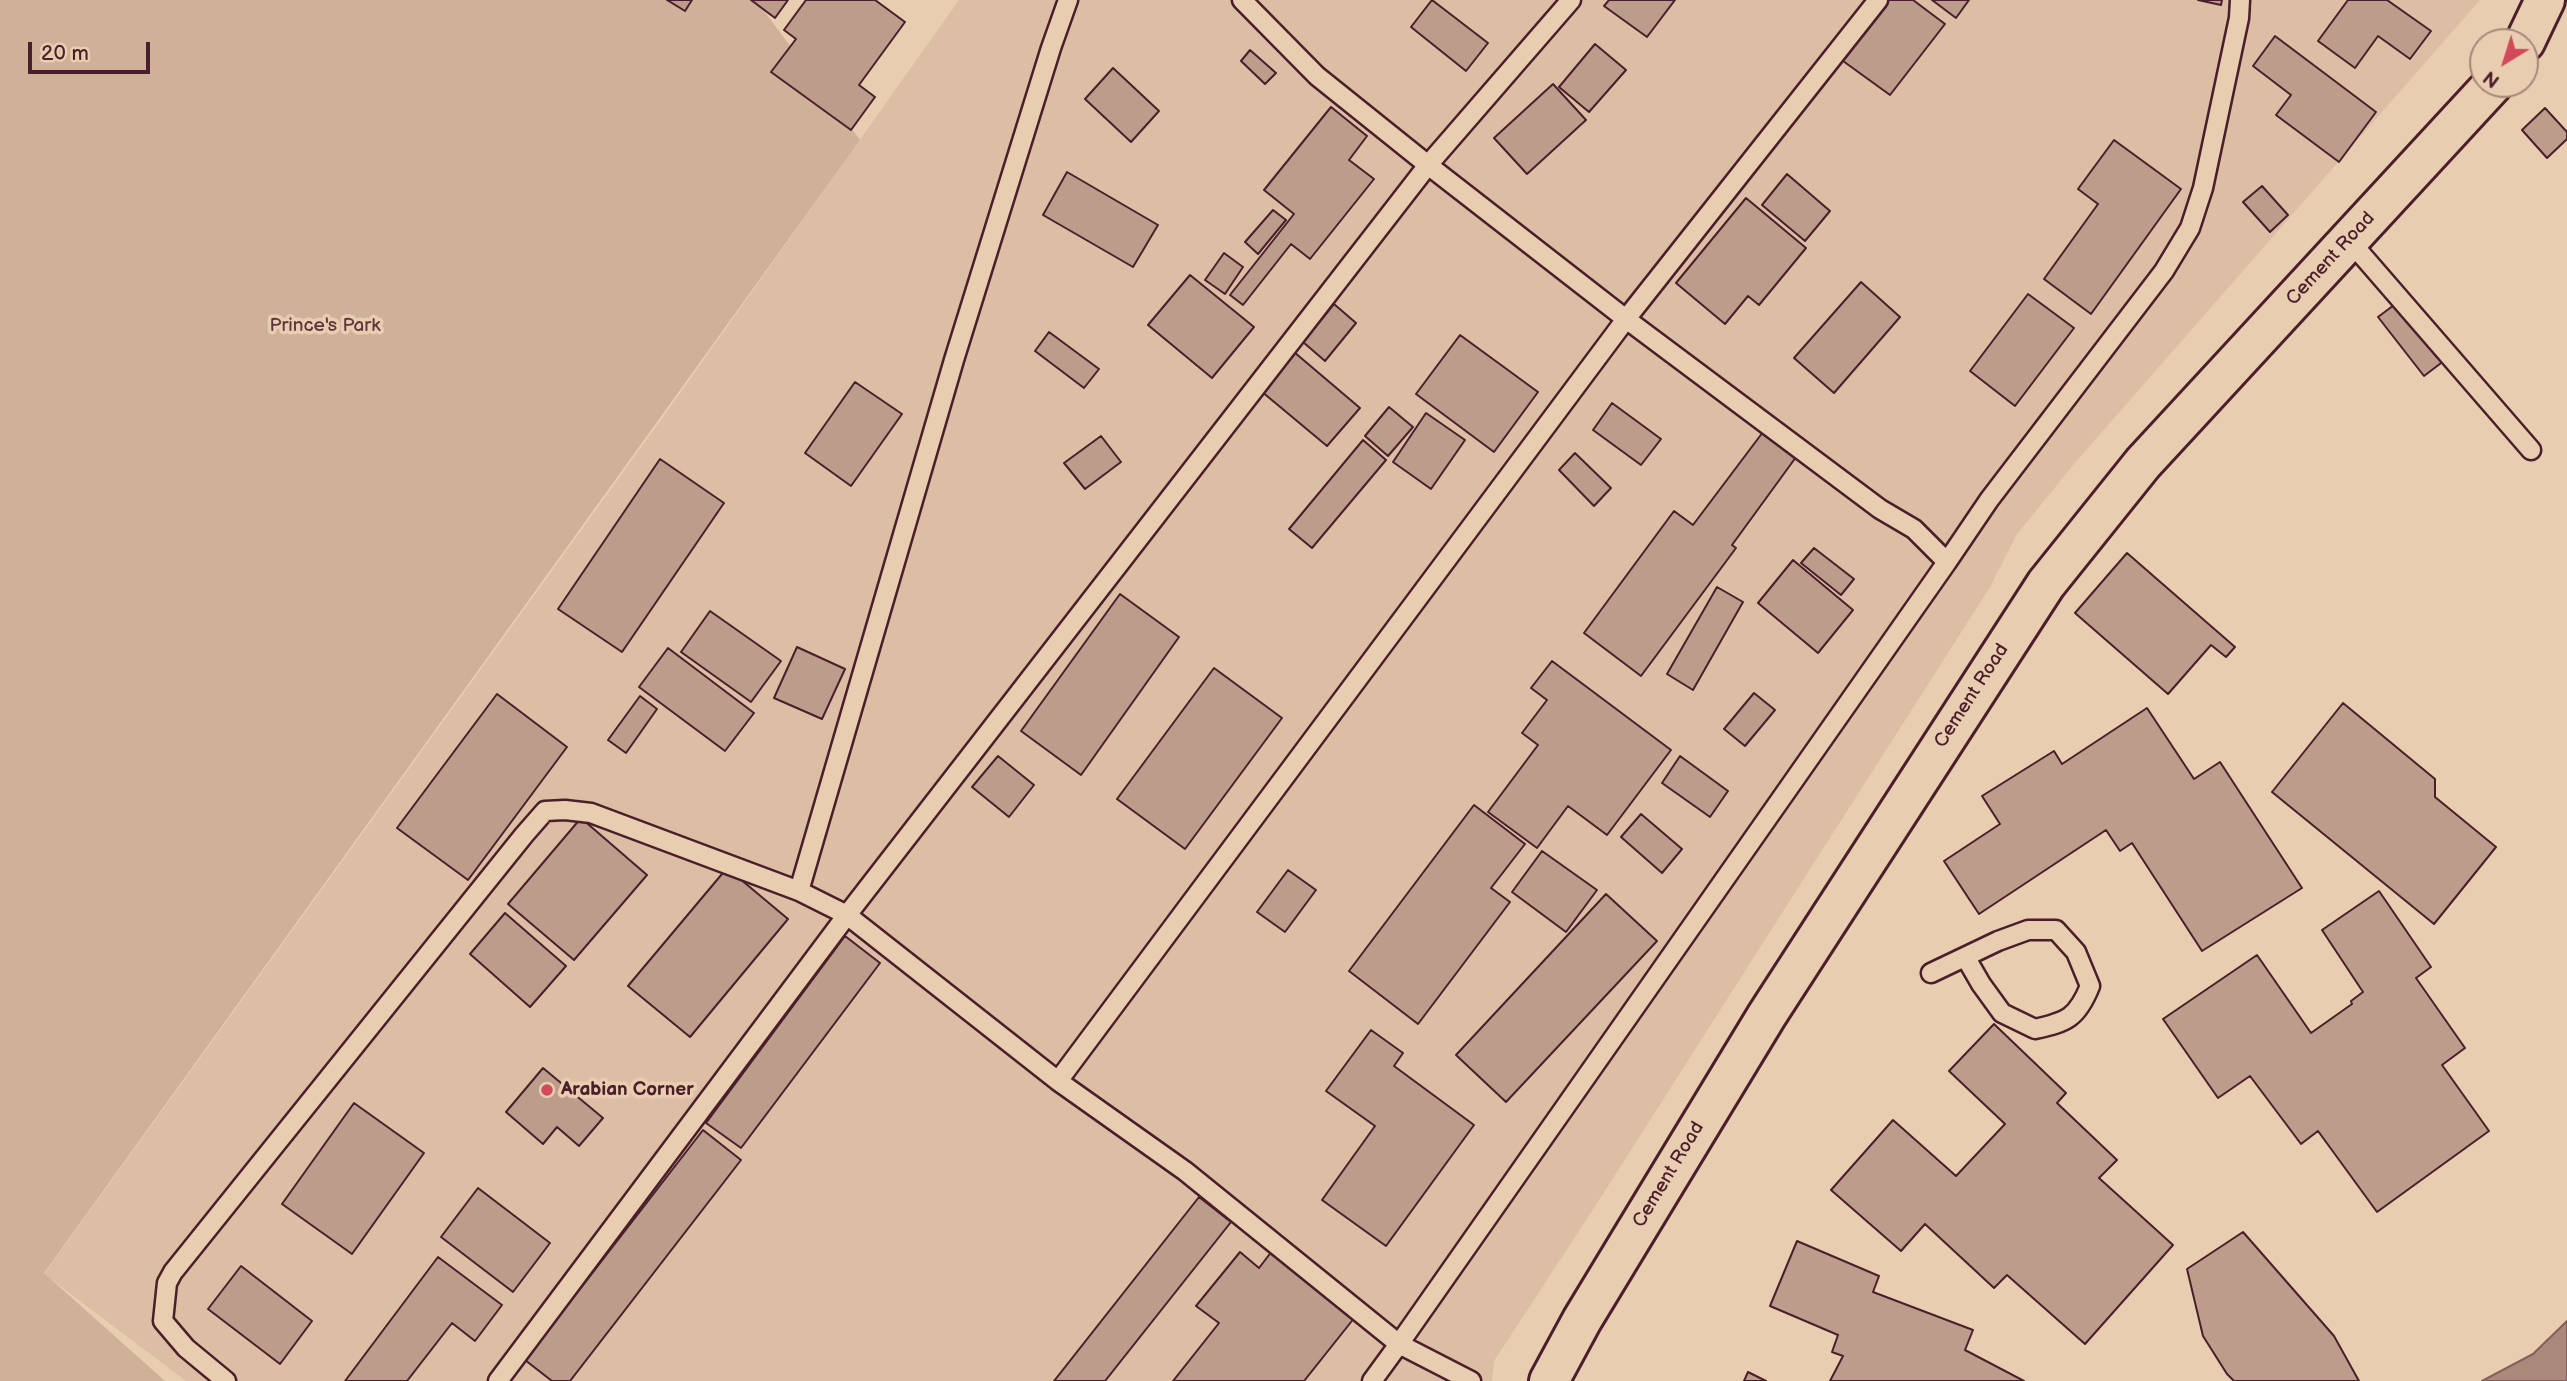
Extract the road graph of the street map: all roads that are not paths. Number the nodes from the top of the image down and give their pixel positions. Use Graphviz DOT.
graph roads {
  1 [pos="1068,0"];
  2 [pos="1242,0"];
  3 [pos="1571,0"];
  4 [pos="1878,0"];
  5 [pos="2240,0"];
  6 [pos="2545,0"];
  7 [pos="2532,28"];
  8 [pos="2480,98"];
  9 [pos="1428,165"];
  10 [pos="2348,240"];
  11 [pos="1626,319"];
  12 [pos="2531,450"];
  13 [pos="1947,562"];
  14 [pos="799,891"];
  15 [pos="847,915"];
  16 [pos="1966,958"];
  17 [pos="1931,974"];
  18 [pos="1058,1081"];
  19 [pos="1399,1344"];
  20 [pos="226,1381"];
  21 [pos="498,1381"];
  22 [pos="1372,1381"];
  23 [pos="1471,1381"];
  24 [pos="1549,1381"];
  1 -- 14 [label="lane"];
  2 -- 9 [label="lane"];
  3 -- 9 [label="lane"];
  4 -- 11 [label="lane"];
  5 -- 13 [label="lane"];
  6 -- 7 [label="main road"];
  8 -- 10 [label="main road, Cement Road"];
  9 -- 11 [label="lane"];
  9 -- 15 [label="lane"];
  10 -- 12 [label="lane"];
  10 -- 24 [label="main road, Cement Road"];
  11 -- 13 [label="lane"];
  11 -- 18 [label="lane"];
  13 -- 19 [label="lane"];
  14 -- 15 [label="lane"];
  14 -- 20 [label="lane"];
  15 -- 18 [label="lane"];
  15 -- 21 [label="lane"];
  16 -- 16 [label="lane"];
  16 -- 17 [label="lane"];
  18 -- 19 [label="lane"];
  19 -- 22 [label="lane"];
  19 -- 23 [label="lane"];
}
